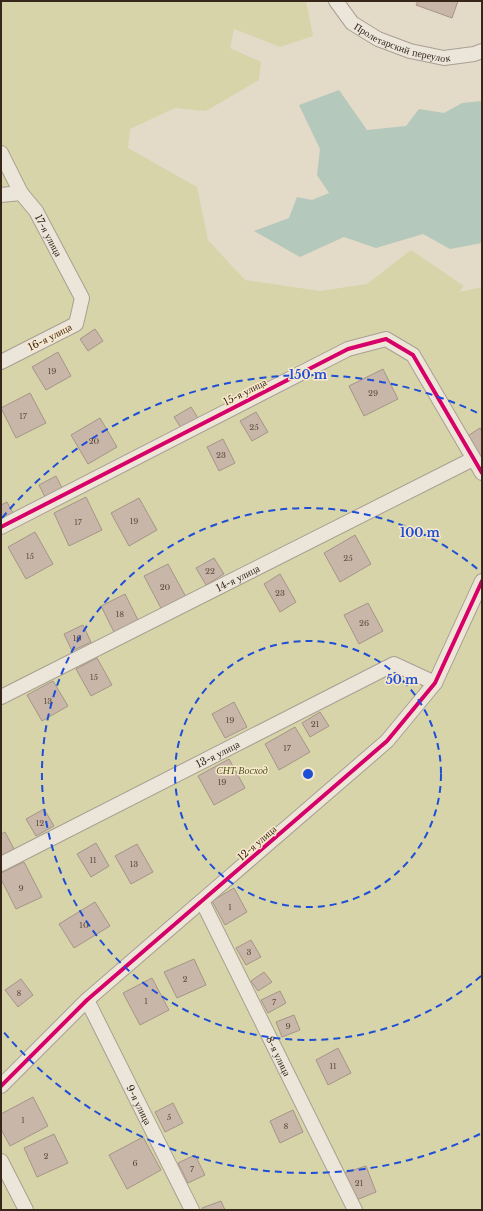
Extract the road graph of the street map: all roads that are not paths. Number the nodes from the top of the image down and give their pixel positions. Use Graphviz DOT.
graph roads {
  1 [pos="336,1"];
  2 [pos="482,51"];
  3 [pos="1,153"];
  4 [pos="21,193"];
  5 [pos="1,194"];
  6 [pos="82,298"];
  7 [pos="1,362"];
  8 [pos="473,459"];
  9 [pos="482,473"];
  10 [pos="1,527"];
  11 [pos="482,581"];
  12 [pos="435,683"];
  13 [pos="1,696"];
  14 [pos="1,864"];
  15 [pos="202,901"];
  16 [pos="87,1000"];
  17 [pos="1,1086"];
  18 [pos="1,1160"];
  19 [pos="26,1210"];
  20 [pos="192,1210"];
  21 [pos="355,1210"];
  1 -- 2 [label="street, Пролетарский переулок"];
  3 -- 4 [label="street, 17-я улица"];
  4 -- 5 [label="street"];
  4 -- 6 [label="street, 17-я улица"];
  6 -- 7 [label="street, 16-я улица"];
  8 -- 9 [label="street, 15-я улица"];
  8 -- 10 [label="street, 15-я улица"];
  8 -- 13 [label="street, 14-я улица"];
  11 -- 12 [label="street, 12-я улица"];
  12 -- 14 [label="street, 13-я улица"];
  12 -- 15 [label="street, 12-я улица"];
  15 -- 16 [label="street, 12-я улица"];
  15 -- 21 [label="street, 8-я улица"];
  16 -- 17 [label="street, 12-я улица"];
  16 -- 20 [label="street, 9-я улица"];
  18 -- 19 [label="street"];
}
